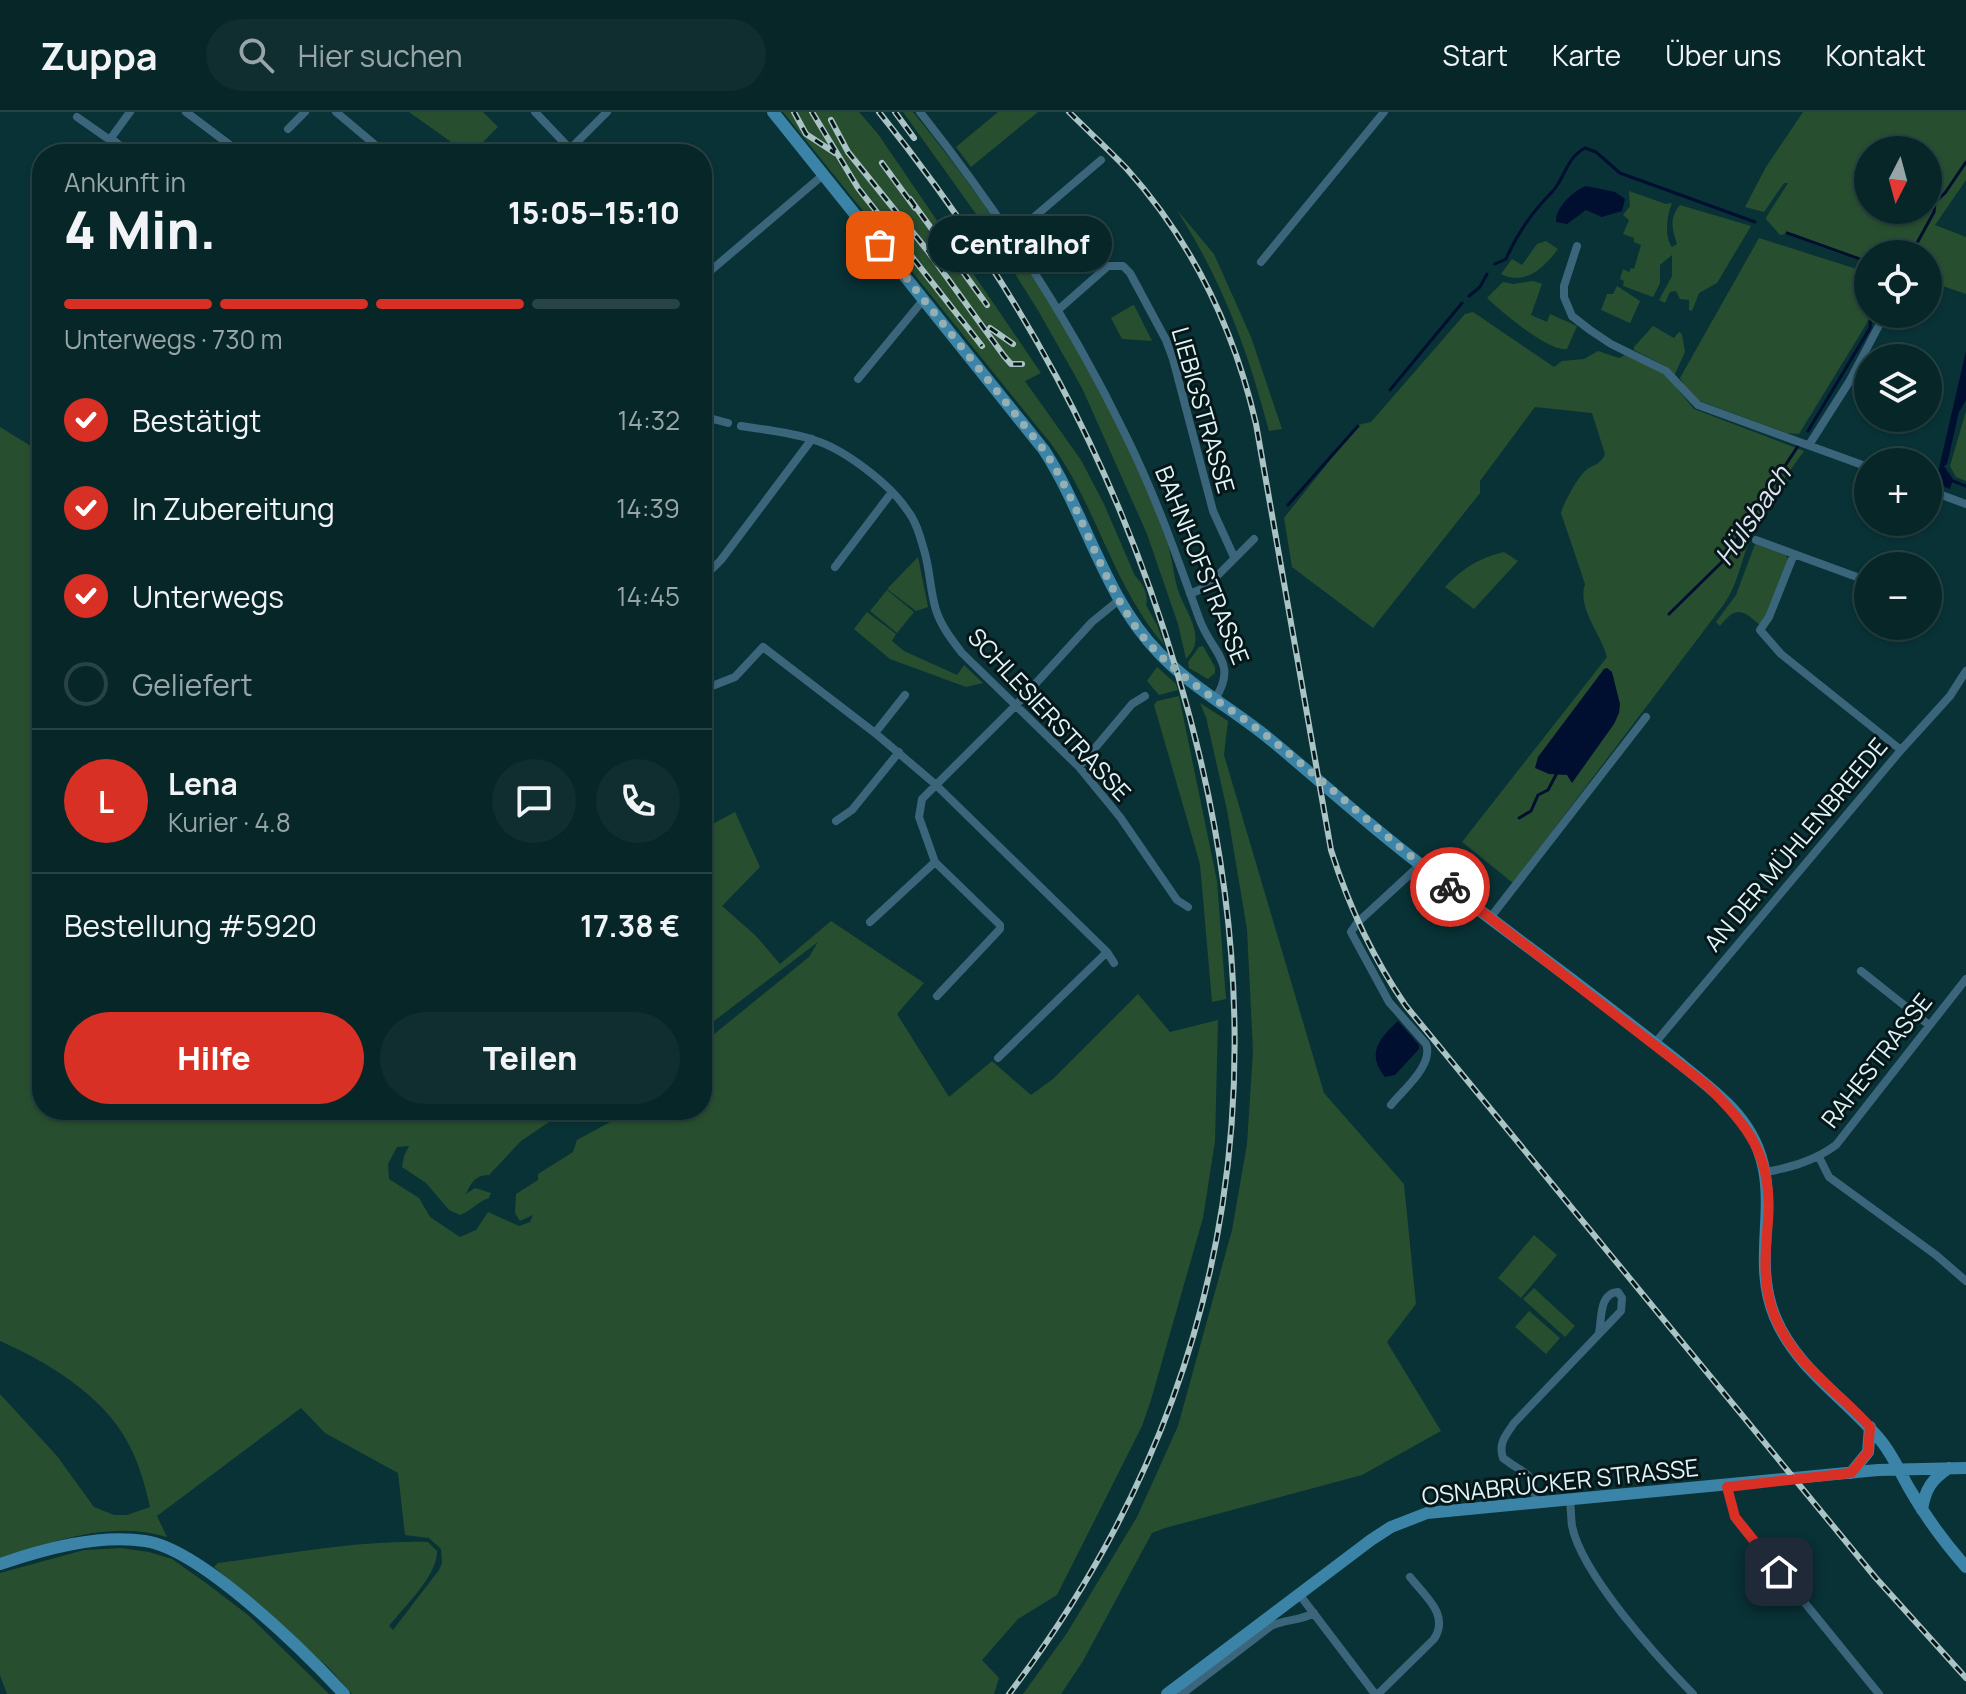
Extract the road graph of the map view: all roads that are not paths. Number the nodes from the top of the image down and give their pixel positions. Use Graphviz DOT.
graph roads {
  1 [pos="130,112"];
  2 [pos="186,112"];
  3 [pos="305,112"];
  4 [pos="336,112"];
  5 [pos="535,112"];
  6 [pos="607,112"];
  7 [pos="773,112"];
  8 [pos="920,112"];
  9 [pos="1384,112"];
  10 [pos="77,117"];
  11 [pos="288,129"];
  12 [pos="111,138"];
  13 [pos="118,144"];
  14 [pos="229,144"];
  15 [pos="373,144"];
  16 [pos="563,144"];
  17 [pos="577,144"];
  18 [pos="1101,160"];
  19 [pos="823,175"];
  20 [pos="1012,236"];
  21 [pos="1577,246"];
  22 [pos="1261,262"];
  23 [pos="712,269"];
  24 [pos="924,299"];
  25 [pos="1058,310"];
  26 [pos="1878,328"];
  27 [pos="858,379"];
  28 [pos="713,419"];
  29 [pos="728,423"];
  30 [pos="741,426"];
  31 [pos="812,439"];
  32 [pos="1809,445"];
  33 [pos="1854,462"];
  34 [pos="892,492"];
  35 [pos="1942,495"];
  36 [pos="1966,504"];
  37 [pos="1254,539"];
  38 [pos="1756,540"];
  39 [pos="1794,554"];
  40 [pos="1234,557"];
  41 [pos="835,567"];
  42 [pos="712,569"];
  43 [pos="1854,576"];
  44 [pos="1190,594"];
  45 [pos="1119,600"];
  46 [pos="1966,671"];
  47 [pos="712,686"];
  48 [pos="905,695"];
  49 [pos="1145,696"];
  50 [pos="1215,699"];
  51 [pos="1016,705"];
  52 [pos="1646,717"];
  53 [pos="875,733"];
  54 [pos="1901,750"];
  55 [pos="899,752"];
  56 [pos="1079,767"];
  57 [pos="935,784"];
  58 [pos="836,821"];
  59 [pos="935,862"];
  60 [pos="1420,865"];
  61 [pos="1188,907"];
  62 [pos="1490,918"];
  63 [pos="870,922"];
  64 [pos="1107,952"];
  65 [pos="1114,963"];
  66 [pos="1861,971"];
  67 [pos="1966,979"];
  68 [pos="937,996"];
  69 [pos="1929,1025"];
  70 [pos="1655,1043"];
  71 [pos="998,1058"];
  72 [pos="1391,1105"];
  73 [pos="1819,1157"];
  74 [pos="1766,1172"];
  75 [pos="1966,1281"];
  76 [pos="1599,1333"];
  77 [pos="1870,1427"];
  78 [pos="1949,1468"];
  79 [pos="1966,1468"];
  80 [pos="1899,1469"];
  81 [pos="1851,1473"];
  82 [pos="1727,1487"];
  83 [pos="1570,1501"];
  84 [pos="1536,1504"];
  85 [pos="1922,1510"];
  86 [pos="0,1564"];
  87 [pos="1966,1567"];
  88 [pos="1410,1577"];
  89 [pos="1299,1594"];
  90 [pos="1314,1613"];
  91 [pos="344,1694"];
  92 [pos="1167,1694"];
  93 [pos="1182,1694"];
  94 [pos="1377,1694"];
  95 [pos="1693,1694"];
  96 [pos="1879,1694"];
  1 -- 12 [label="street"];
  2 -- 14 [label="street"];
  3 -- 11 [label="street"];
  4 -- 15 [label="street"];
  5 -- 16 [label="street"];
  6 -- 17 [label="street"];
  7 -- 19 [label="street"];
  8 -- 20 [label="street, BAHNHOFSTRASSE"];
  9 -- 22 [label="street"];
  10 -- 12 [label="street"];
  12 -- 13 [label="street"];
  18 -- 20 [label="street"];
  19 -- 23 [label="street"];
  19 -- 24 [label="street"];
  20 -- 25 [label="street, BAHNHOFSTRASSE"];
  21 -- 32 [label="street"];
  24 -- 27 [label="street"];
  24 -- 45 [label="street"];
  25 -- 40 [label="street, LIEBIGSTRASSE"];
  25 -- 44 [label="street, BAHNHOFSTRASSE"];
  26 -- 32 [label="street"];
  28 -- 29 [label="street"];
  30 -- 31 [label="street, SCHLESIERSTRASSE"];
  31 -- 34 [label="street, SCHLESIERSTRASSE"];
  31 -- 42 [label="street"];
  32 -- 33 [label="street"];
  34 -- 41 [label="street"];
  34 -- 51 [label="street, SCHLESIERSTRASSE"];
  35 -- 36 [label="street"];
  37 -- 40 [label="street"];
  38 -- 39 [label="street"];
  39 -- 43 [label="street"];
  39 -- 54 [label="street"];
  40 -- 44 [label="street"];
  44 -- 50 [label="street, BAHNHOFSTRASSE"];
  45 -- 50 [label="street"];
  45 -- 51 [label="street"];
  46 -- 54 [label="street, AN DER MÜHLENBREEDE"];
  47 -- 53 [label="street"];
  48 -- 53 [label="street"];
  49 -- 56 [label="street"];
  50 -- 60 [label="street, BAHNHOFSTRASSE"];
  51 -- 56 [label="street, SCHLESIERSTRASSE"];
  51 -- 57 [label="street"];
  52 -- 62 [label="street"];
  53 -- 55 [label="street"];
  54 -- 70 [label="street, AN DER MÜHLENBREEDE"];
  55 -- 57 [label="street"];
  55 -- 58 [label="street"];
  56 -- 61 [label="street, SCHLESIERSTRASSE"];
  57 -- 59 [label="street"];
  57 -- 64 [label="street"];
  59 -- 63 [label="street"];
  59 -- 68 [label="street"];
  60 -- 62 [label="street, BAHNHOFSTRASSE"];
  60 -- 72 [label="street"];
  62 -- 70 [label="street, BAHNHOFSTRASSE"];
  64 -- 65 [label="street"];
  64 -- 71 [label="street"];
  66 -- 69 [label="street"];
  67 -- 69 [label="street, RAHESTRASSE"];
  69 -- 73 [label="street, RAHESTRASSE"];
  70 -- 74 [label="street, BAHNHOFSTRASSE"];
  73 -- 74 [label="street, RAHESTRASSE"];
  73 -- 75 [label="street"];
  74 -- 77 [label="street"];
  76 -- 76 [label="street"];
  76 -- 84 [label="street"];
  77 -- 80 [label="street"];
  77 -- 81 [label="street"];
  78 -- 79 [label="street, OSNABRÜCKER STRASSE"];
  78 -- 80 [label="street, OSNABRÜCKER STRASSE"];
  78 -- 85 [label="street"];
  80 -- 81 [label="street, OSNABRÜCKER STRASSE"];
  80 -- 85 [label="street"];
  81 -- 82 [label="street, OSNABRÜCKER STRASSE"];
  82 -- 83 [label="street, OSNABRÜCKER STRASSE"];
  82 -- 96 [label="street"];
  83 -- 84 [label="street, OSNABRÜCKER STRASSE"];
  83 -- 95 [label="street"];
  84 -- 89 [label="street, OSNABRÜCKER STRASSE"];
  85 -- 87 [label="street"];
  86 -- 91 [label="street"];
  88 -- 94 [label="street"];
  89 -- 90 [label="street"];
  89 -- 92 [label="street, OSNABRÜCKER STRASSE"];
  90 -- 93 [label="street"];
  90 -- 94 [label="street"];
}
